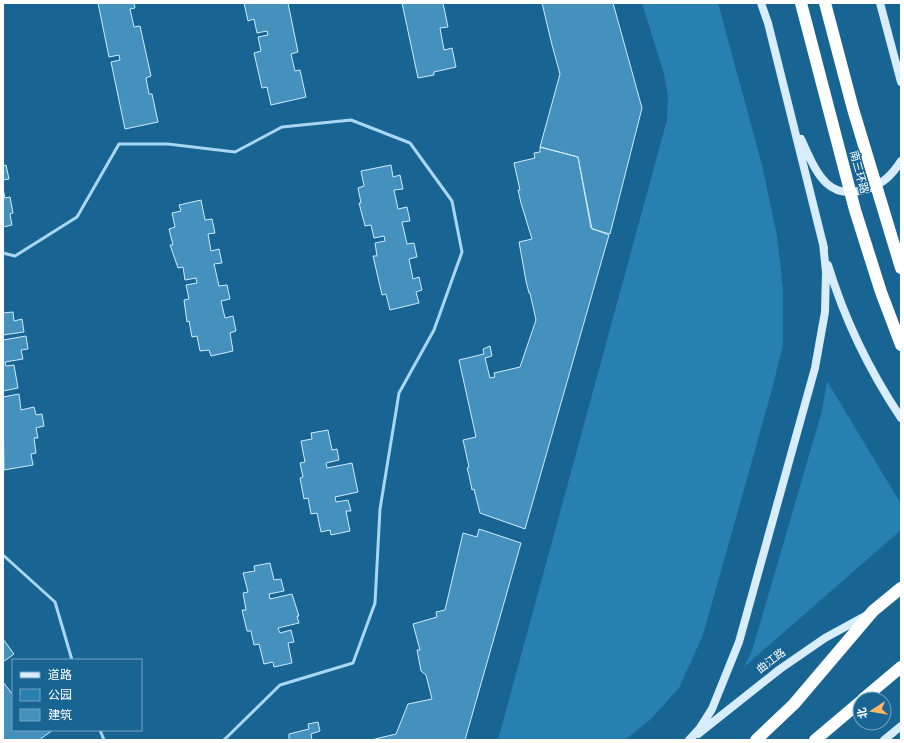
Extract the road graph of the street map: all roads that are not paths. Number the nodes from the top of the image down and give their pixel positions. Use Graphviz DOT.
graph roads {
  1 [pos="761,3"];
  2 [pos="801,3"];
  3 [pos="825,3"];
  4 [pos="880,3"];
  5 [pos="901,82"];
  6 [pos="792,120"];
  7 [pos="901,161"];
  8 [pos="823,243"];
  9 [pos="3,254"];
  10 [pos="901,268"];
  11 [pos="901,344"];
  12 [pos="901,418"];
  13 [pos="3,555"];
  14 [pos="901,588"];
  15 [pos="873,611"];
  16 [pos="72,659"];
  17 [pos="901,667"];
  18 [pos="872,691"];
  19 [pos="852,709"];
  20 [pos="901,726"];
  21 [pos="224,740"];
  22 [pos="690,740"];
  23 [pos="756,740"];
  24 [pos="815,740"];
  25 [pos="884,740"];
  1 -- 6 [label="main road"];
  2 -- 11 [label="highway, 南三环路, bridge"];
  3 -- 10 [label="highway, 南三环路, bridge"];
  4 -- 5 [label="main road"];
  6 -- 7 [label="main road"];
  6 -- 8 [label="main road"];
  8 -- 12 [label="main road"];
  8 -- 22 [label="main road"];
  9 -- 21 [label="lane"];
  13 -- 16 [label="lane"];
  14 -- 15 [label="highway, 曲江路"];
  15 -- 22 [label="main road, 曲江路"];
  15 -- 23 [label="highway, 曲江路"];
  17 -- 18 [label="highway"];
  19 -- 24 [label="highway"];
  20 -- 25 [label="main road"];
}
